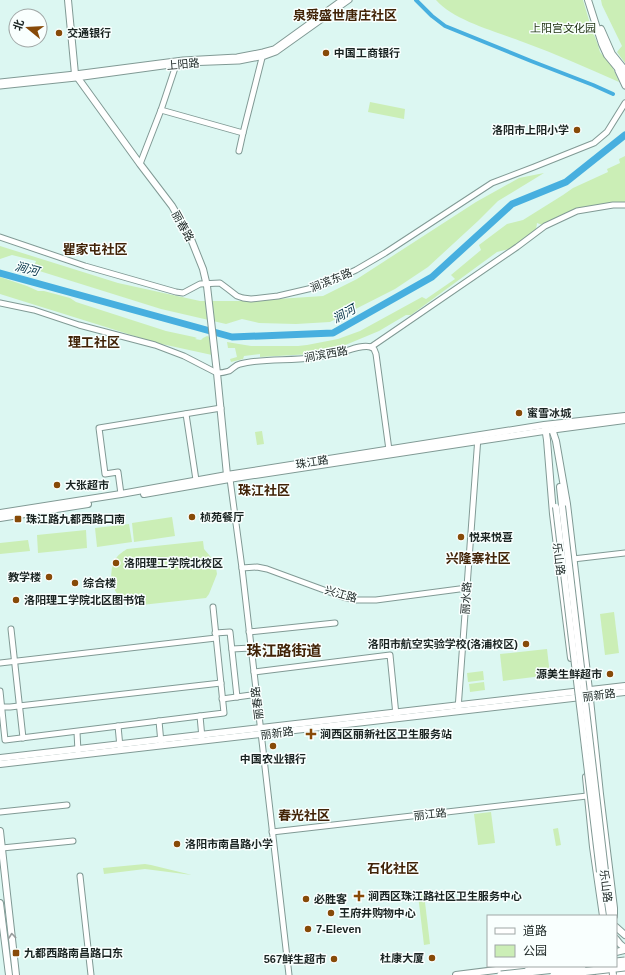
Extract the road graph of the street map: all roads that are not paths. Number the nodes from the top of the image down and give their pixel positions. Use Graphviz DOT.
graph roads {
  1 [pos="68,0"];
  2 [pos="72,0"];
  3 [pos="342,0"];
  4 [pos="349,0"];
  5 [pos="588,0"];
  6 [pos="592,0"];
  7 [pos="263,54"];
  8 [pos="177,62"];
  9 [pos="618,68"];
  10 [pos="625,70"];
  11 [pos="78,76"];
  12 [pos="625,77"];
  13 [pos="0,82"];
  14 [pos="0,86"];
  15 [pos="625,86"];
  16 [pos="625,103"];
  17 [pos="161,110"];
  18 [pos="243,133"];
  19 [pos="239,150"];
  20 [pos="141,162"];
  21 [pos="625,205"];
  22 [pos="0,237"];
  23 [pos="209,285"];
  24 [pos="0,303"];
  25 [pos="371,347"];
  26 [pos="219,372"];
  27 [pos="221,408"];
  28 [pos="186,414"];
  29 [pos="625,416"];
  30 [pos="625,420"];
  31 [pos="548,428"];
  32 [pos="478,438"];
  33 [pos="547,440"];
  34 [pos="556,441"];
  35 [pos="389,450"];
  36 [pos="229,476"];
  37 [pos="196,480"];
  38 [pos="120,494"];
  39 [pos="559,506"];
  40 [pos="0,513"];
  41 [pos="0,518"];
  42 [pos="625,553"];
  43 [pos="573,558"];
  44 [pos="242,568"];
  45 [pos="467,588"];
  46 [pos="213,607"];
  47 [pos="335,623"];
  48 [pos="11,629"];
  49 [pos="249,632"];
  50 [pos="216,635"];
  51 [pos="251,648"];
  52 [pos="232,649"];
  53 [pos="14,661"];
  54 [pos="0,663"];
  55 [pos="254,672"];
  56 [pos="220,683"];
  57 [pos="625,686"];
  58 [pos="0,691"];
  59 [pos="625,692"];
  60 [pos="251,695"];
  61 [pos="582,695"];
  62 [pos="237,697"];
  63 [pos="222,699"];
  64 [pos="1,706"];
  65 [pos="19,706"];
  66 [pos="458,709"];
  67 [pos="200,716"];
  68 [pos="397,716"];
  69 [pos="159,721"];
  70 [pos="118,726"];
  71 [pos="77,732"];
  72 [pos="261,732"];
  73 [pos="23,738"];
  74 [pos="202,738"];
  75 [pos="161,743"];
  76 [pos="120,748"];
  77 [pos="78,752"];
  78 [pos="0,758"];
  79 [pos="0,764"];
  80 [pos="588,796"];
  81 [pos="67,805"];
  82 [pos="0,812"];
  83 [pos="0,831"];
  84 [pos="272,832"];
  85 [pos="73,841"];
  86 [pos="2,848"];
  87 [pos="80,876"];
  88 [pos="0,903"];
  89 [pos="605,915"];
  90 [pos="605,915"];
  91 [pos="605,915"];
  92 [pos="610,915"];
  93 [pos="610,915"];
  94 [pos="614,915"];
  95 [pos="617,928"];
  96 [pos="625,935"];
  97 [pos="617,940"];
  98 [pos="625,949"];
  99 [pos="516,967"];
  100 [pos="537,967"];
  101 [pos="573,967"];
  102 [pos="625,967"];
  103 [pos="517,973"];
  104 [pos="616,974"];
  105 [pos="9,975"];
  106 [pos="16,975"];
  107 [pos="91,975"];
  108 [pos="290,975"];
  109 [pos="456,975"];
  110 [pos="501,975"];
  111 [pos="554,975"];
  112 [pos="599,975"];
  1 -- 11 [label="main road"];
  2 -- 11 [label="main road"];
  3 -- 7 [label="street, 上阳路"];
  4 -- 7 [label="street, 上阳路"];
  5 -- 9 [label="main road"];
  6 -- 10 [label="main road"];
  7 -- 8 [label="street, 上阳路"];
  7 -- 18 [label="street"];
  8 -- 11 [label="street, 上阳路"];
  8 -- 17 [label="street"];
  9 -- 12 [label="main road"];
  9 -- 15 [label="street"];
  11 -- 13 [label="street, 上阳路"];
  11 -- 14 [label="street, 上阳路"];
  11 -- 20 [label="main road, 丽春路"];
  16 -- 23 [label="street, 涧滨东路"];
  17 -- 18 [label="street"];
  17 -- 20 [label="street"];
  18 -- 19 [label="street"];
  20 -- 23 [label="main road, 丽春路"];
  21 -- 25 [label="street, 涧滨西路"];
  22 -- 23 [label="street"];
  23 -- 26 [label="main road, 丽春路"];
  24 -- 26 [label="street"];
  25 -- 26 [label="street, 涧滨西路"];
  25 -- 35 [label="street"];
  26 -- 27 [label="main road, 丽春路"];
  26 -- 36 [label="main road, 丽春路"];
  27 -- 28 [label="street"];
  27 -- 36 [label="main road, 丽春路"];
  28 -- 37 [label="street"];
  28 -- 38 [label="street"];
  29 -- 31 [label="main road, 珠江路"];
  30 -- 31 [label="main road, 珠江路"];
  31 -- 32 [label="main road, 珠江路"];
  31 -- 33 [label="main road, 乐山路"];
  31 -- 34 [label="main road, 乐山路"];
  32 -- 35 [label="main road, 珠江路"];
  32 -- 36 [label="main road, 珠江路"];
  32 -- 45 [label="street, 丽水路"];
  33 -- 39 [label="main road"];
  33 -- 61 [label="main road, 乐山路"];
  34 -- 39 [label="main road"];
  34 -- 43 [label="main road, 乐山路"];
  35 -- 36 [label="main road, 珠江路"];
  36 -- 37 [label="main road, 珠江路"];
  36 -- 41 [label="main road, 珠江路"];
  36 -- 44 [label="street, 丽春路"];
  37 -- 38 [label="main road, 珠江路"];
  38 -- 40 [label="main road, 珠江路"];
  39 -- 89 [label="main road, bridge"];
  39 -- 92 [label="main road, bridge"];
  42 -- 43 [label="street"];
  43 -- 61 [label="main road, 乐山路"];
  44 -- 45 [label="street, 兴江路"];
  44 -- 49 [label="street, 丽春路"];
  45 -- 66 [label="street, 丽水路"];
  46 -- 50 [label="street"];
  47 -- 49 [label="street"];
  48 -- 53 [label="street"];
  49 -- 51 [label="street, 丽春路"];
  50 -- 52 [label="street"];
  50 -- 53 [label="street"];
  50 -- 56 [label="street"];
  51 -- 52 [label="street"];
  51 -- 55 [label="street, 丽春路"];
  52 -- 62 [label="street"];
  53 -- 54 [label="street"];
  53 -- 65 [label="street"];
  55 -- 68 [label="street"];
  55 -- 72 [label="street, 丽春路"];
  56 -- 63 [label="street"];
  56 -- 65 [label="street"];
  57 -- 61 [label="main road, 丽新路"];
  58 -- 64 [label="street"];
  59 -- 61 [label="main road, 丽新路"];
  60 -- 62 [label="street"];
  61 -- 66 [label="main road, 丽新路"];
  61 -- 80 [label="main road, 乐山路"];
  61 -- 90 [label="main road, 乐山路"];
  61 -- 93 [label="main road, 乐山路"];
  61 -- 94 [label="main road, 乐山路"];
  62 -- 63 [label="street"];
  63 -- 67 [label="street"];
  64 -- 65 [label="street"];
  64 -- 73 [label="street"];
  65 -- 73 [label="street"];
  66 -- 68 [label="main road, 丽新路"];
  67 -- 69 [label="street"];
  67 -- 74 [label="street"];
  68 -- 72 [label="main road, 丽新路"];
  69 -- 70 [label="street"];
  69 -- 75 [label="street"];
  70 -- 71 [label="street"];
  70 -- 76 [label="street"];
  71 -- 73 [label="street"];
  71 -- 77 [label="street"];
  72 -- 74 [label="main road, 丽新路"];
  72 -- 84 [label="street, 丽春路"];
  74 -- 75 [label="main road, 丽新路"];
  75 -- 76 [label="main road, 丽新路"];
  76 -- 77 [label="main road, 丽新路"];
  77 -- 78 [label="main road, 丽新路"];
  77 -- 79 [label="main road, 丽新路"];
  80 -- 84 [label="street, 丽江路"];
  80 -- 91 [label="main road, 乐山路"];
  81 -- 82 [label="street"];
  83 -- 86 [label="main road"];
  84 -- 108 [label="street, 丽春路"];
  85 -- 86 [label="street"];
  106 -- 86 [label="main road, one-way"];
  87 -- 107 [label="street"];
  88 -- 105 [label="main road"];
  95 -- 96 [label="main road"];
  97 -- 98 [label="main road"];
  99 -- 109 [label="main road"];
  100 -- 103 [label="main road, bridge"];
  101 -- 103 [label="highway, bridge"];
  102 -- 111 [label="highway, bridge"];
  103 -- 110 [label="highway, bridge"];
  104 -- 112 [label="main road"];
}
